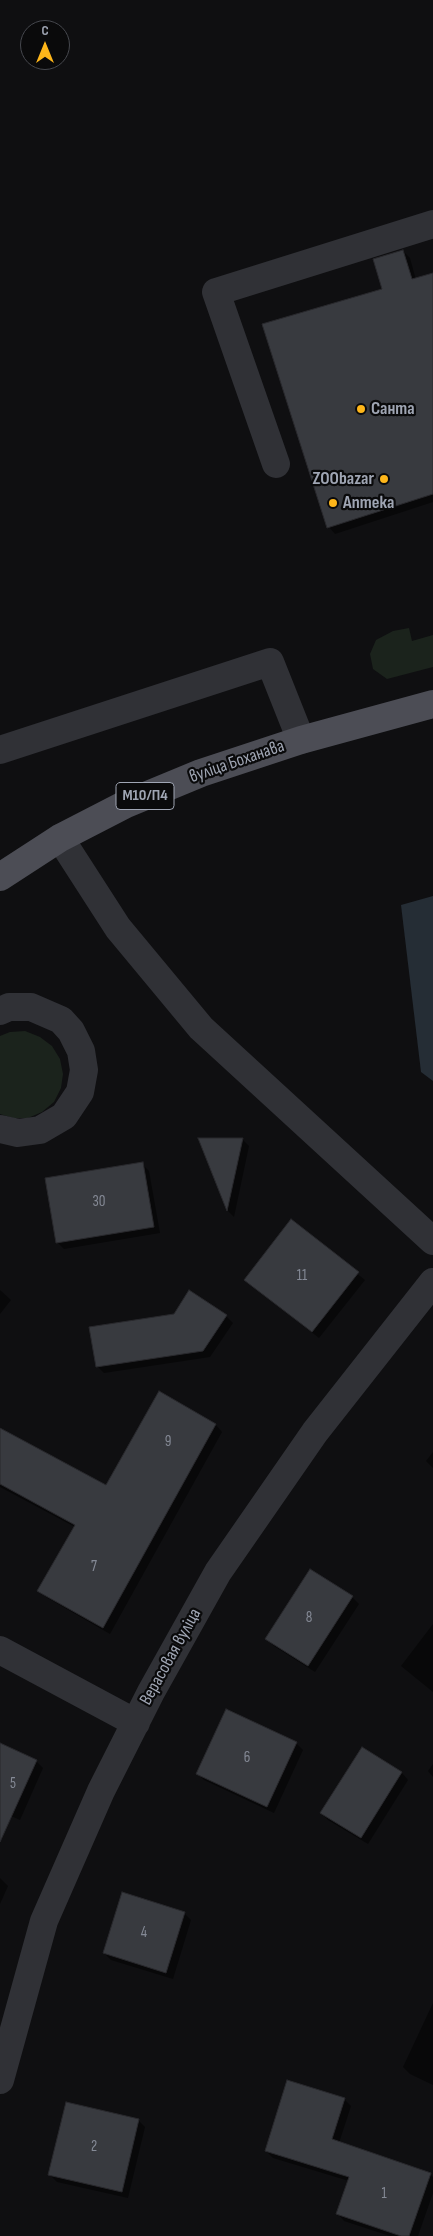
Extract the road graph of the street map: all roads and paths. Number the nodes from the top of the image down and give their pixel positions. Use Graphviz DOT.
graph roads {
  1 [pos="433,224"];
  2 [pos="276,464"];
  3 [pos="433,704"];
  4 [pos="301,740"];
  5 [pos="0,750"];
  6 [pos="60,838"];
  7 [pos="0,877"];
  8 [pos="0,1011"];
  9 [pos="0,1129"];
  10 [pos="433,1241"];
  11 [pos="433,1282"];
  12 [pos="0,1650"];
  13 [pos="136,1723"];
  14 [pos="0,2080"];
  1 -- 2 [label="street"];
  3 -- 4 [label="main road, вуліца Боханава / М10/П4"];
  4 -- 5 [label="street"];
  4 -- 6 [label="main road, вуліца Боханава / М10/П4"];
  6 -- 7 [label="main road, вуліца Боханава / М10/П4"];
  6 -- 10 [label="street"];
  8 -- 9 [label="street"];
  11 -- 13 [label="street, Верасовая вуліца"];
  12 -- 13 [label="street"];
  13 -- 14 [label="street, Верасовая вуліца"];
}
